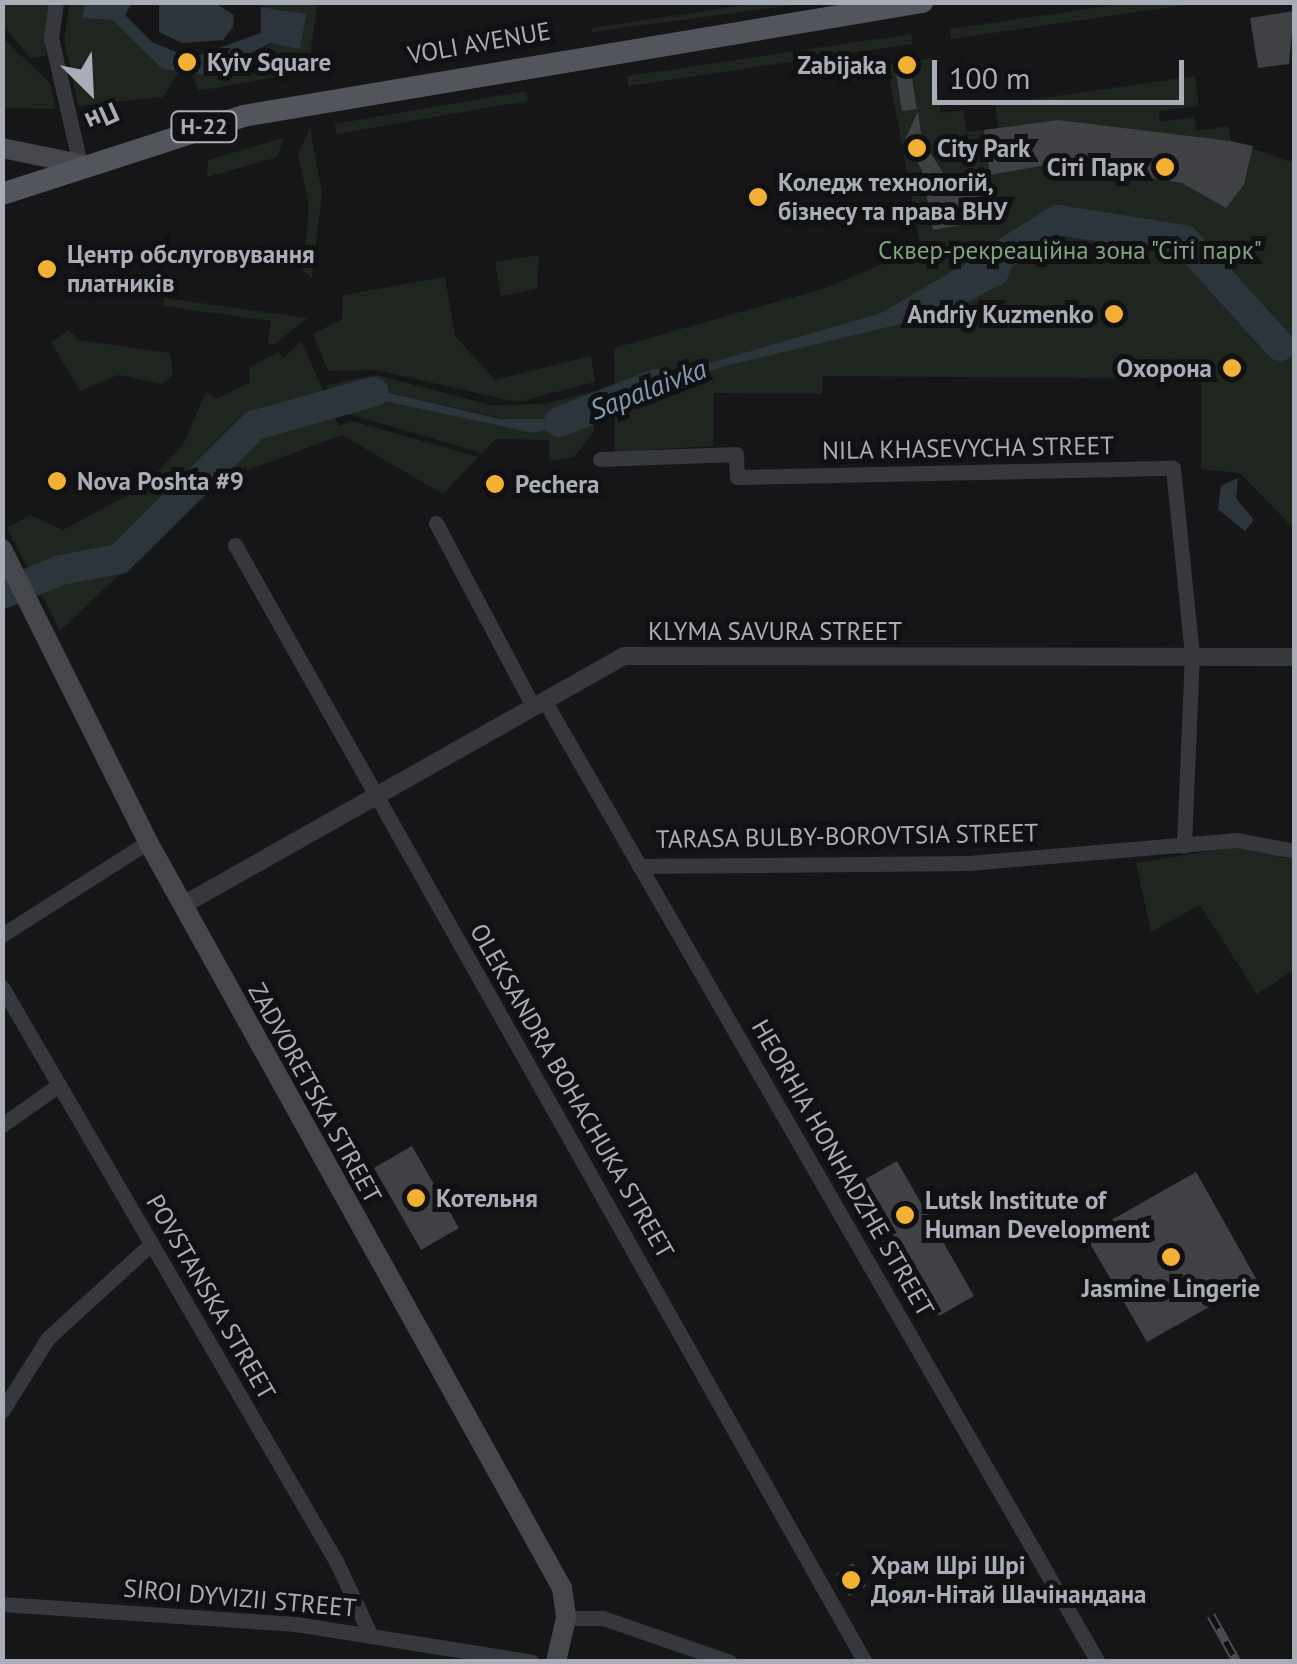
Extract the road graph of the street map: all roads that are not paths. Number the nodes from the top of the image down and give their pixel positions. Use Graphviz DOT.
graph roads {
  1 [pos="56,2"];
  2 [pos="907,4"];
  3 [pos="2,148"];
  4 [pos="80,164"];
  5 [pos="2,194"];
  6 [pos="600,459"];
  7 [pos="436,523"];
  8 [pos="235,545"];
  9 [pos="4,551"];
  10 [pos="1192,654"];
  11 [pos="1294,656"];
  12 [pos="539,703"];
  13 [pos="375,794"];
  14 [pos="148,842"];
  15 [pos="1184,846"];
  16 [pos="1294,852"];
  17 [pos="639,866"];
  18 [pos="184,904"];
  19 [pos="2,935"];
  20 [pos="2,987"];
  21 [pos="60,1085"];
  22 [pos="2,1126"];
  23 [pos="151,1244"];
  24 [pos="2,1411"];
  25 [pos="2,1604"];
  26 [pos="566,1618"];
  27 [pos="371,1636"];
  28 [pos="532,1662"];
  29 [pos="556,1662"];
  30 [pos="730,1662"];
  31 [pos="865,1662"];
  32 [pos="1098,1662"];
  1 -- 4 [label="street"];
  2 -- 4 [label="main road, VOLI AVENUE / Н-22"];
  3 -- 4 [label="main road"];
  4 -- 5 [label="main road, VOLI AVENUE / Н-22"];
  6 -- 10 [label="street, NILA KHASEVYCHA STREET"];
  7 -- 12 [label="street, HEORHIA HONHADZHE STREET"];
  8 -- 13 [label="street, OLEKSANDRA BOHACHUKA STREET"];
  9 -- 14 [label="main road, ZADVORETSKA STREET"];
  10 -- 11 [label="street, KLYMA SAVURA STREET"];
  10 -- 12 [label="street, KLYMA SAVURA STREET"];
  10 -- 15 [label="street"];
  12 -- 13 [label="street, KLYMA SAVURA STREET"];
  12 -- 17 [label="street, HEORHIA HONHADZHE STREET"];
  13 -- 18 [label="street, KLYMA SAVURA STREET"];
  13 -- 31 [label="street, OLEKSANDRA BOHACHUKA STREET"];
  14 -- 18 [label="main road, ZADVORETSKA STREET"];
  14 -- 19 [label="street"];
  15 -- 16 [label="street, TARASA BULBY-BOROVTSIA STREET"];
  15 -- 17 [label="street, TARASA BULBY-BOROVTSIA STREET"];
  17 -- 32 [label="street, HEORHIA HONHADZHE STREET"];
  18 -- 26 [label="main road, ZADVORETSKA STREET"];
  20 -- 21 [label="street, POVSTANSKA STREET"];
  21 -- 22 [label="street"];
  21 -- 23 [label="street, POVSTANSKA STREET"];
  23 -- 24 [label="street"];
  23 -- 27 [label="street, POVSTANSKA STREET"];
  25 -- 27 [label="street, SIROI DYVIZII STREET"];
  26 -- 29 [label="main road, ZADVORETSKA STREET"];
  26 -- 30 [label="street"];
  27 -- 28 [label="street, SIROI DYVIZII STREET"];
}
